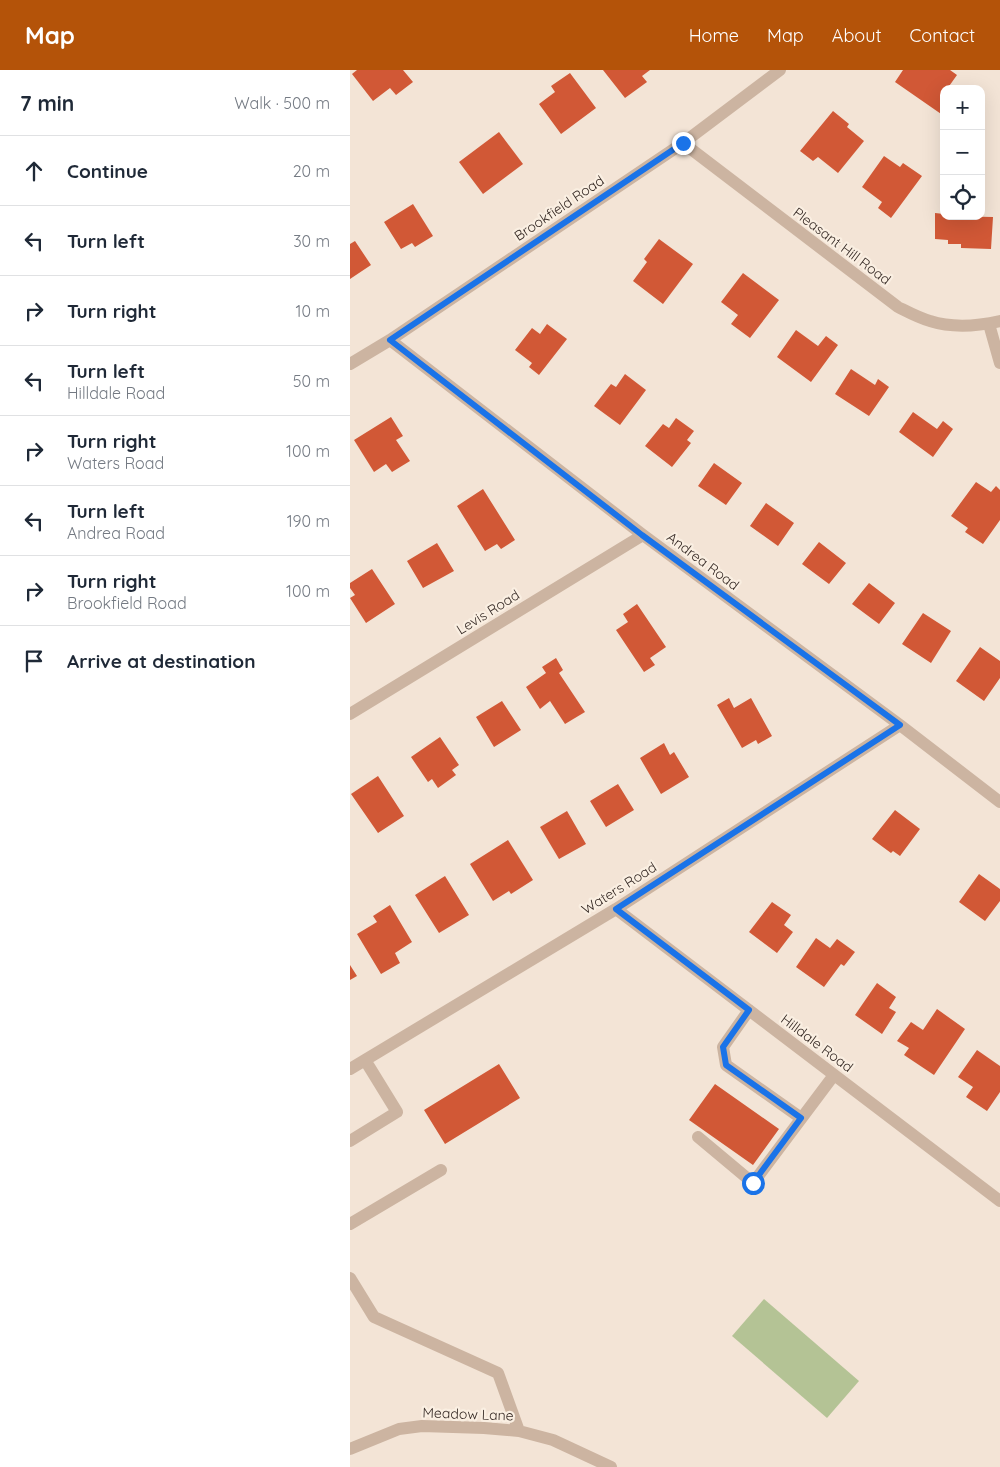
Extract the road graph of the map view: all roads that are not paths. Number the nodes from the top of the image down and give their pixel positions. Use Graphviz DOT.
graph roads {
  1 [pos="780,70"];
  2 [pos="683,143"];
  3 [pos="994,322"];
  4 [pos="390,340"];
  5 [pos="1000,363"];
  6 [pos="350,364"];
  7 [pos="642,535"];
  8 [pos="350,714"];
  9 [pos="900,725"];
  10 [pos="1000,802"];
  11 [pos="616,909"];
  12 [pos="749,1010"];
  13 [pos="365,1060"];
  14 [pos="350,1069"];
  15 [pos="834,1075"];
  16 [pos="801,1118"];
  17 [pos="698,1137"];
  18 [pos="350,1141"];
  19 [pos="441,1170"];
  20 [pos="1000,1201"];
  21 [pos="350,1224"];
  22 [pos="351,1281"];
  23 [pos="518,1431"];
  24 [pos="350,1449"];
  25 [pos="611,1467"];
  1 -- 2 [label="street, Brookfield Road"];
  2 -- 3 [label="street, Pleasant Hill Road"];
  2 -- 4 [label="street, Brookfield Road"];
  3 -- 5 [label="street"];
  4 -- 6 [label="street, Brookfield Road"];
  4 -- 7 [label="street, Andrea Road"];
  7 -- 8 [label="street, Levis Road"];
  7 -- 9 [label="street, Andrea Road"];
  9 -- 10 [label="street, Andrea Road"];
  9 -- 11 [label="street, Waters Road"];
  11 -- 12 [label="street, Hilldale Road"];
  11 -- 13 [label="street, Waters Road"];
  12 -- 15 [label="street, Hilldale Road"];
  12 -- 16 [label="street"];
  13 -- 14 [label="street, Waters Road"];
  13 -- 18 [label="street"];
  15 -- 16 [label="street"];
  15 -- 20 [label="street, Hilldale Road"];
  16 -- 17 [label="street"];
  19 -- 21 [label="street"];
  22 -- 23 [label="street"];
  23 -- 24 [label="street, Meadow Lane"];
  23 -- 25 [label="street, Meadow Lane"];
}
